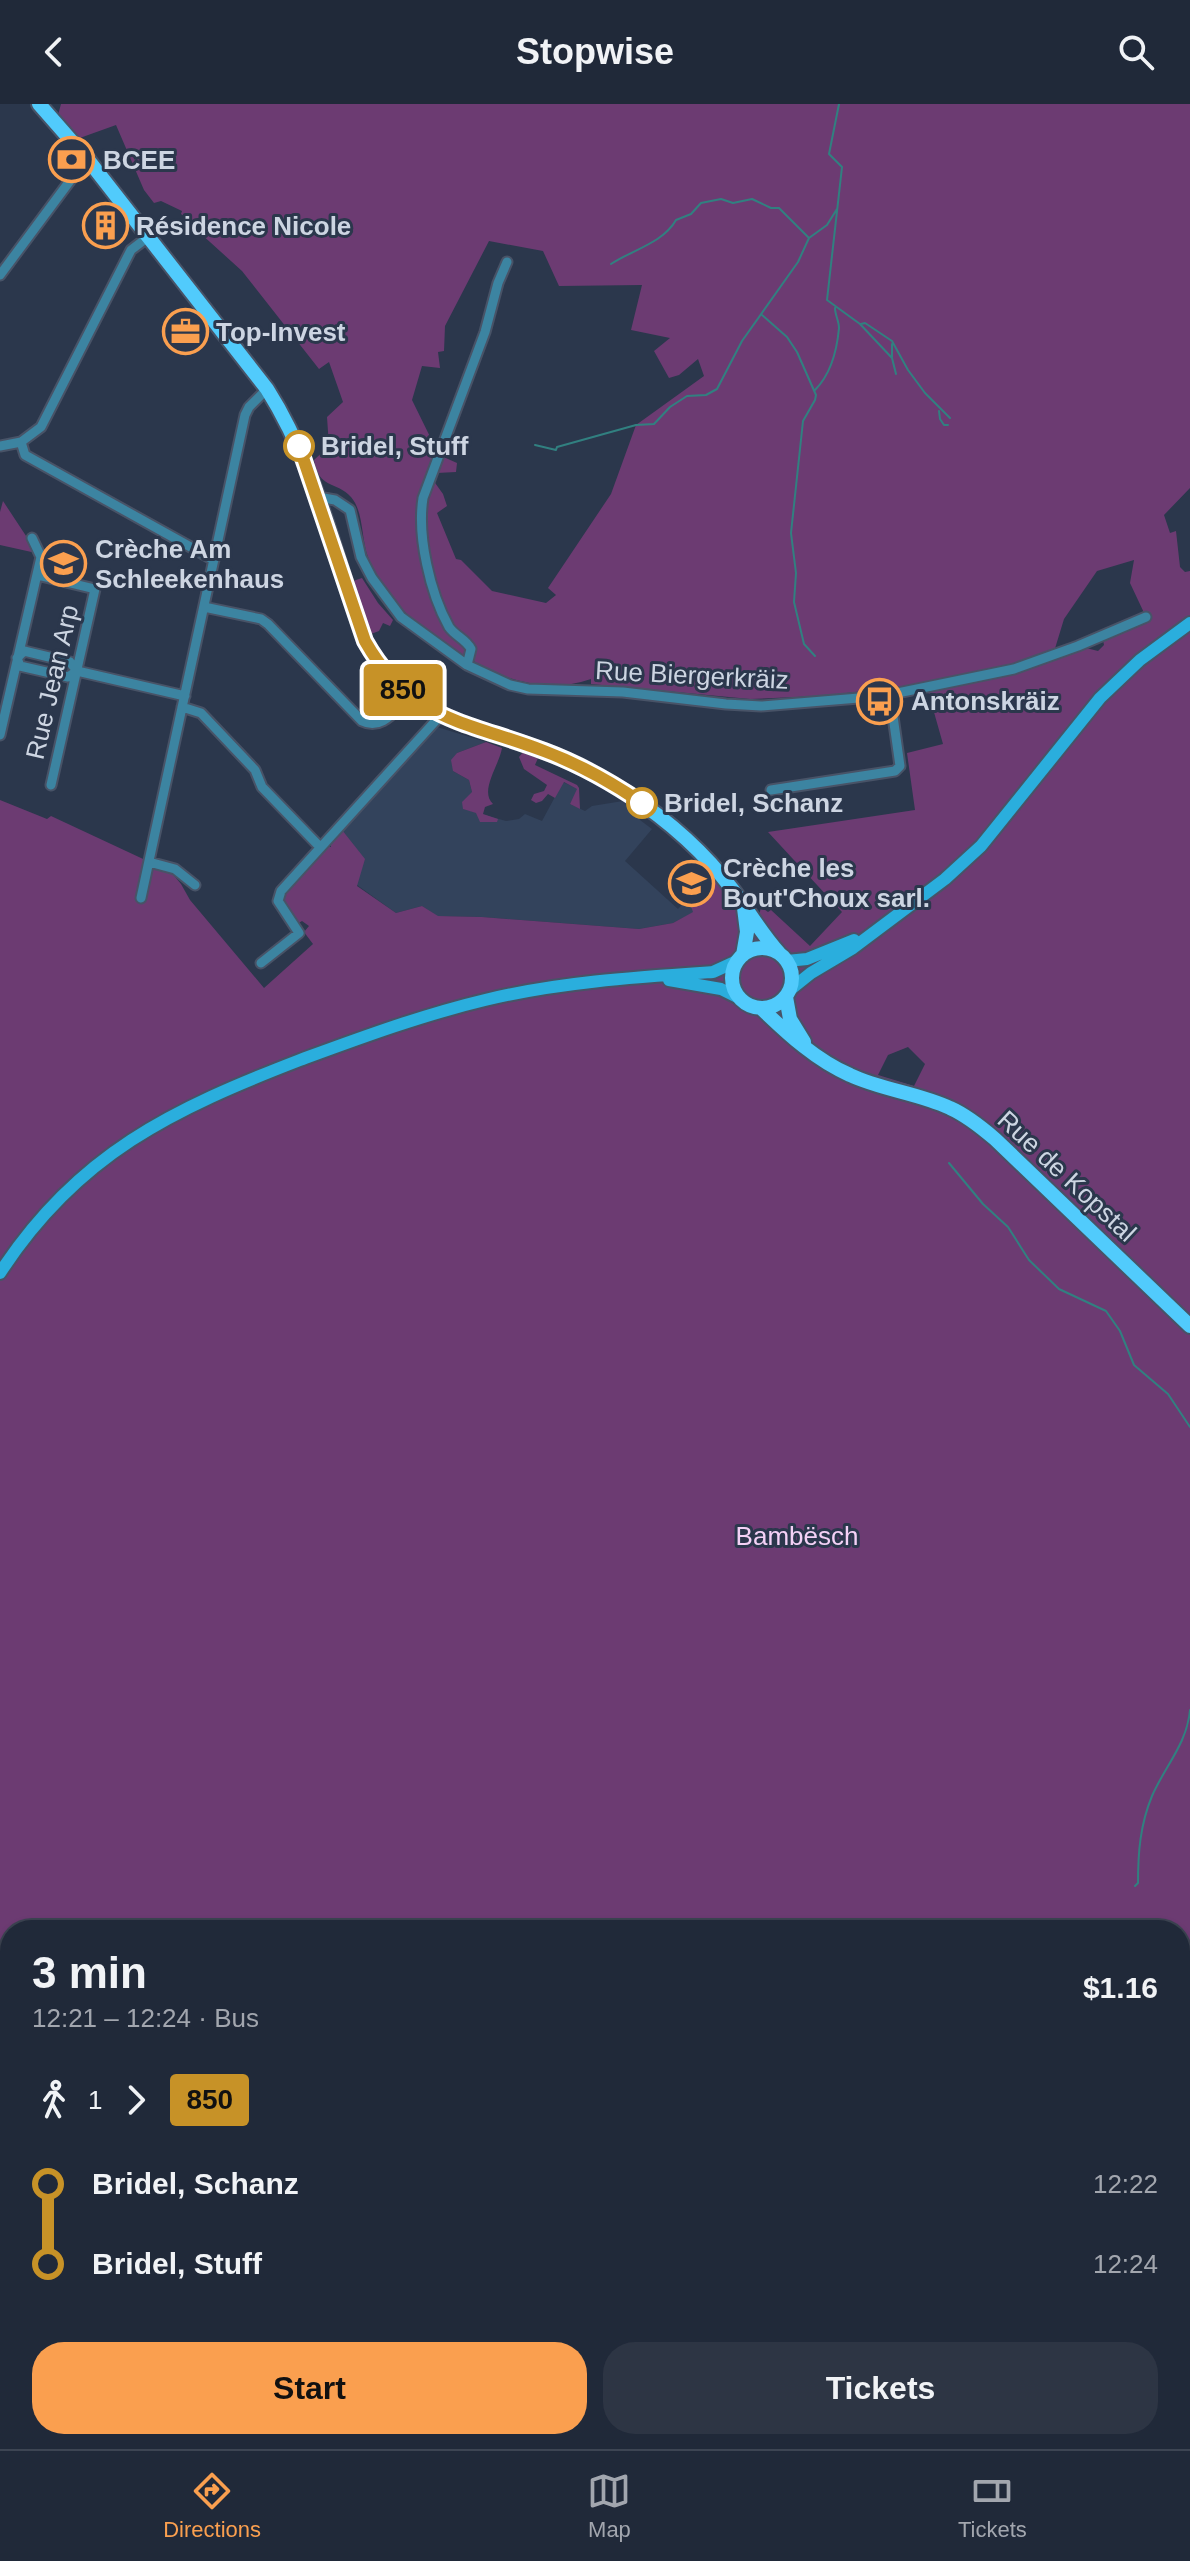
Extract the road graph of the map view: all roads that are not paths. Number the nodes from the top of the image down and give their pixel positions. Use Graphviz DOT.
graph roads {
  1 [pos="46,107"];
  2 [pos="89,161"];
  3 [pos="148,237"];
  4 [pos="507,262"];
  5 [pos="0,275"];
  6 [pos="267,389"];
  7 [pos="21,442"];
  8 [pos="0,446"];
  9 [pos="318,497"];
  10 [pos="32,538"];
  11 [pos="214,560"];
  12 [pos="37,575"];
  13 [pos="204,607"];
  14 [pos="1146,617"];
  15 [pos="1190,623"];
  16 [pos="17,658"];
  17 [pos="467,665"];
  18 [pos="77,671"];
  19 [pos="890,695"];
  20 [pos="185,696"];
  21 [pos="410,697"];
  22 [pos="182,707"];
  23 [pos="440,716"];
  24 [pos="0,735"];
  25 [pos="51,785"];
  26 [pos="771,790"];
  27 [pos="320,847"];
  28 [pos="149,862"];
  29 [pos="195,885"];
  30 [pos="141,898"];
  31 [pos="744,908"];
  32 [pos="869,935"];
  33 [pos="783,957"];
  34 [pos="740,958"];
  35 [pos="261,963"];
  36 [pos="654,978"];
  37 [pos="788,993"];
  38 [pos="739,998"];
  39 [pos="762,1009"];
  40 [pos="808,1050"];
  41 [pos="0,1273"];
  42 [pos="1190,1326"];
  1 -- 2 [label="main road"];
  2 -- 3 [label="main road"];
  2 -- 5 [label="street"];
  3 -- 6 [label="main road"];
  3 -- 7 [label="street"];
  4 -- 17 [label="street"];
  6 -- 9 [label="main road"];
  6 -- 11 [label="street"];
  7 -- 8 [label="street"];
  7 -- 11 [label="street"];
  9 -- 17 [label="street, Rue Biergerkräiz"];
  9 -- 21 [label="main road"];
  10 -- 12 [label="street"];
  11 -- 13 [label="street"];
  12 -- 16 [label="street"];
  12 -- 18 [label="street, Rue Jean Arp"];
  13 -- 20 [label="street"];
  13 -- 21 [label="street"];
  14 -- 19 [label="street, Rue Biergerkräiz"];
  15 -- 32 [label="main road"];
  16 -- 18 [label="street"];
  16 -- 18 [label="street"];
  16 -- 24 [label="street"];
  17 -- 19 [label="street, Rue Biergerkräiz"];
  18 -- 20 [label="street"];
  18 -- 25 [label="street, Rue Jean Arp"];
  19 -- 26 [label="street"];
  20 -- 22 [label="street"];
  21 -- 23 [label="main road"];
  22 -- 27 [label="street"];
  22 -- 28 [label="street"];
  23 -- 27 [label="street"];
  23 -- 31 [label="main road"];
  27 -- 35 [label="street"];
  28 -- 29 [label="street"];
  28 -- 30 [label="street"];
  31 -- 33 [label="main road"];
  31 -- 34 [label="main road"];
  32 -- 33 [label="main road"];
  32 -- 37 [label="main road"];
  33 -- 34 [label="main road"];
  33 -- 37 [label="main road"];
  34 -- 36 [label="main road"];
  34 -- 38 [label="main road"];
  36 -- 38 [label="main road"];
  36 -- 41 [label="main road"];
  37 -- 39 [label="main road"];
  37 -- 40 [label="main road"];
  38 -- 39 [label="main road"];
  39 -- 40 [label="main road, Rue de Kopstal"];
  40 -- 42 [label="main road, Rue de Kopstal"];
}
